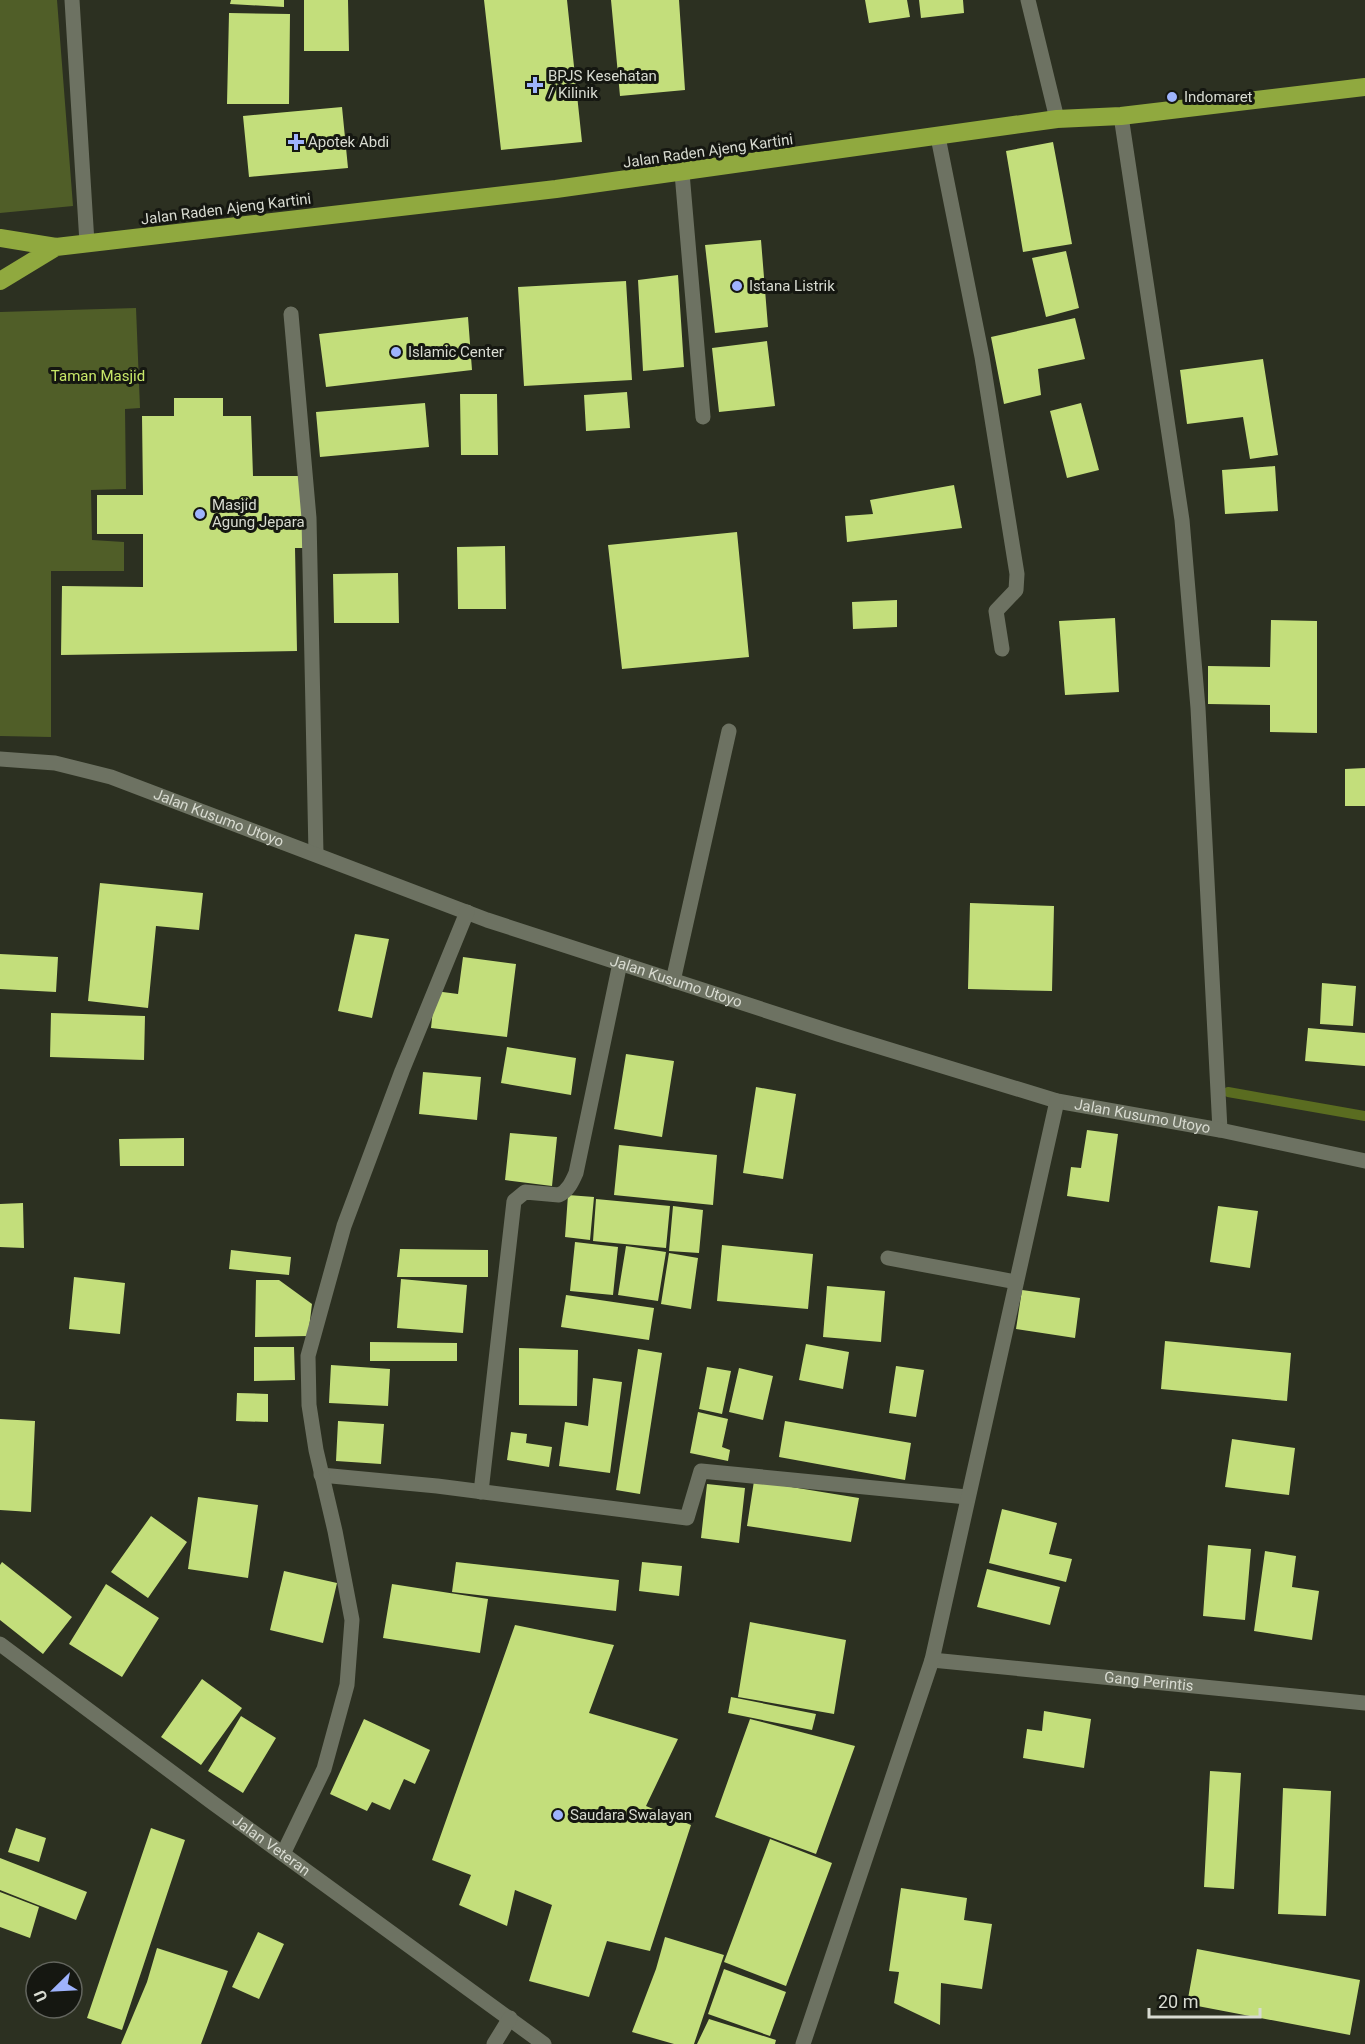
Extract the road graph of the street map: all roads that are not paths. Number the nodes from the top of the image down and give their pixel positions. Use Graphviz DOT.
graph roads {
  1 [pos="72,0"];
  2 [pos="1028,0"];
  3 [pos="1365,87"];
  4 [pos="1121,116"];
  5 [pos="1058,119"];
  6 [pos="938,136"];
  7 [pos="682,173"];
  8 [pos="0,238"];
  9 [pos="87,243"];
  10 [pos="56,247"];
  11 [pos="0,281"];
  12 [pos="291,314"];
  13 [pos="703,417"];
  14 [pos="1002,649"];
  15 [pos="729,731"];
  16 [pos="0,759"];
  17 [pos="316,855"];
  18 [pos="467,912"];
  19 [pos="620,963"];
  20 [pos="673,981"];
  21 [pos="1057,1101"];
  22 [pos="1220,1130"];
  23 [pos="1365,1161"];
  24 [pos="888,1258"];
  25 [pos="1016,1282"];
  26 [pos="321,1475"];
  27 [pos="481,1492"];
  28 [pos="967,1497"];
  29 [pos="0,1644"];
  30 [pos="932,1660"];
  31 [pos="1365,1703"];
  32 [pos="283,1854"];
  33 [pos="510,2018"];
  34 [pos="494,2044"];
  35 [pos="544,2044"];
  36 [pos="803,2044"];
  1 -- 9 [label="street"];
  2 -- 5 [label="street"];
  3 -- 4 [label="highway, Jalan Raden Ajeng Kartini"];
  4 -- 5 [label="highway, Jalan Raden Ajeng Kartini"];
  4 -- 22 [label="street"];
  5 -- 6 [label="highway, Jalan Raden Ajeng Kartini"];
  6 -- 7 [label="highway, Jalan Raden Ajeng Kartini"];
  6 -- 14 [label="street"];
  7 -- 9 [label="highway, Jalan Raden Ajeng Kartini"];
  7 -- 13 [label="street"];
  8 -- 10 [label="highway, Jalan Raden Ajeng Kartini"];
  9 -- 10 [label="highway, Jalan Raden Ajeng Kartini"];
  10 -- 11 [label="highway, Jalan Raden Ajeng Kartini"];
  12 -- 17 [label="street"];
  15 -- 20 [label="street"];
  16 -- 17 [label="street, Jalan Kusumo Utoyo"];
  17 -- 18 [label="street, Jalan Kusumo Utoyo"];
  18 -- 19 [label="street, Jalan Kusumo Utoyo"];
  18 -- 26 [label="street"];
  19 -- 20 [label="street, Jalan Kusumo Utoyo"];
  19 -- 27 [label="street"];
  20 -- 21 [label="street, Jalan Kusumo Utoyo"];
  21 -- 22 [label="street, Jalan Kusumo Utoyo"];
  21 -- 25 [label="street"];
  22 -- 23 [label="street, Jalan Kusumo Utoyo"];
  24 -- 25 [label="street"];
  25 -- 28 [label="street"];
  26 -- 27 [label="street"];
  26 -- 32 [label="street"];
  27 -- 28 [label="street"];
  28 -- 30 [label="street"];
  29 -- 32 [label="street, Jalan Veteran"];
  30 -- 31 [label="street, Gang Perintis"];
  30 -- 36 [label="street"];
  32 -- 33 [label="street, Jalan Veteran"];
  33 -- 34 [label="street"];
  33 -- 35 [label="street, Jalan Veteran"];
}
